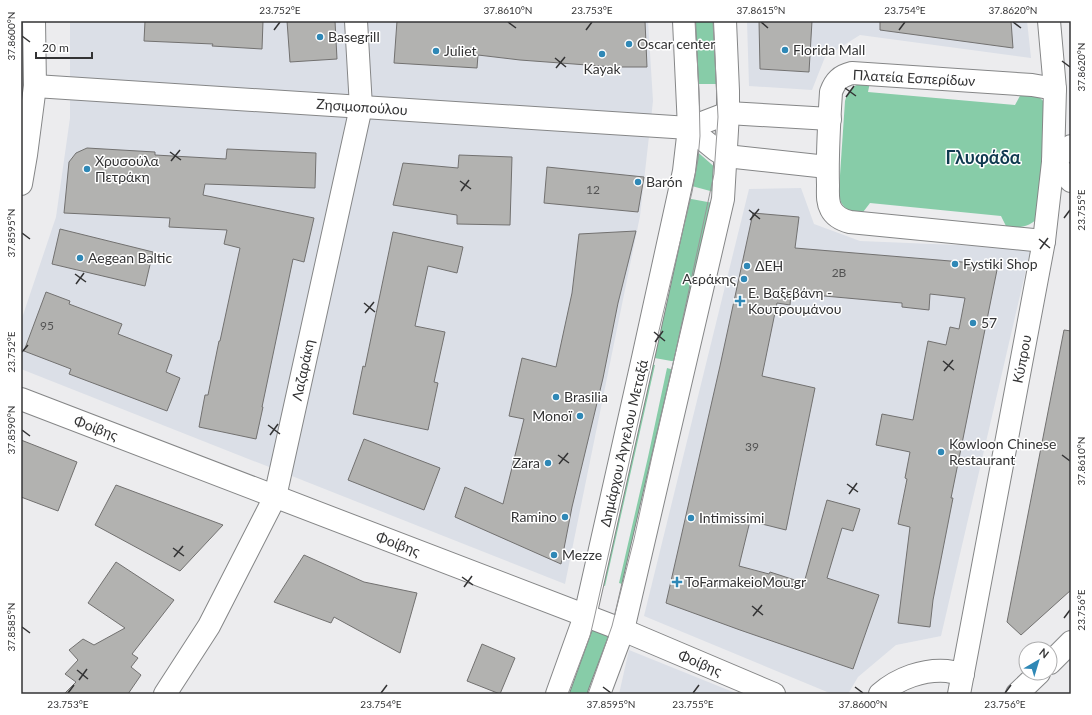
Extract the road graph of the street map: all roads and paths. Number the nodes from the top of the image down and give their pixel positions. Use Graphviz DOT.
graph roads {
  1 [pos="34,21"];
  2 [pos="356,21"];
  3 [pos="684,21"];
  4 [pos="725,21"];
  5 [pos="1049,21"];
  6 [pos="35,86"];
  7 [pos="1055,89"];
  8 [pos="361,106"];
  9 [pos="728,113"];
  10 [pos="830,119"];
  11 [pos="689,128"];
  12 [pos="1071,146"];
  13 [pos="726,156"];
  14 [pos="1053,162"];
  15 [pos="827,167"];
  16 [pos="1071,181"];
  17 [pos="21,184"];
  18 [pos="1044,241"];
  19 [pos="21,399"];
  20 [pos="275,497"];
  21 [pos="585,616"];
  22 [pos="623,630"];
  23 [pos="1071,642"];
  24 [pos="1058,654"];
  25 [pos="1031,681"];
  26 [pos="961,684"];
  27 [pos="166,694"];
  28 [pos="557,694"];
  29 [pos="599,694"];
  30 [pos="774,694"];
  31 [pos="880,694"];
  32 [pos="1017,694"];
  1 -- 6 [label="main road"];
  2 -- 8 [label="main road, Λαζαράκη"];
  3 -- 11 [label="main road, Δημάρχου Άγγελου Μεταξά"];
  4 -- 9 [label="main road"];
  5 -- 7 [label="main road, Κύπρου"];
  6 -- 8 [label="main road, Ζησιμοπούλου"];
  6 -- 17 [label="main road"];
  7 -- 10 [label="main road, Πλατεία Εσπερίδων"];
  7 -- 14 [label="main road, Κύπρου"];
  8 -- 11 [label="main road, Ζησιμοπούλου"];
  8 -- 20 [label="main road, Λαζαράκη"];
  9 -- 10 [label="main road, Ζησιμοπούλου"];
  9 -- 11 [label="main road, Ζησιμοπούλου"];
  9 -- 13 [label="main road"];
  10 -- 15 [label="main road, Πλατεία Εσπερίδων"];
  11 -- 13 [label="main road"];
  11 -- 21 [label="main road, Δημάρχου Άγγελου Μεταξά"];
  12 -- 14 [label="main road"];
  13 -- 15 [label="main road"];
  13 -- 22 [label="main road"];
  14 -- 16 [label="main road"];
  14 -- 18 [label="main road, Κύπρου"];
  15 -- 18 [label="main road, Πλατεία Εσπερίδων"];
  18 -- 26 [label="main road, Κύπρου"];
  19 -- 20 [label="main road, Φοίβης"];
  20 -- 21 [label="main road, Φοίβης"];
  20 -- 27 [label="main road, Λαζαράκη"];
  21 -- 22 [label="main road, Φοίβης"];
  21 -- 28 [label="main road, Δημάρχου Άγγελου Μεταξά"];
  22 -- 29 [label="main road"];
  22 -- 30 [label="main road, Φοίβης"];
  23 -- 24 [label="main road"];
  25 -- 32 [label="main road"];
  26 -- 31 [label="main road"];
}
